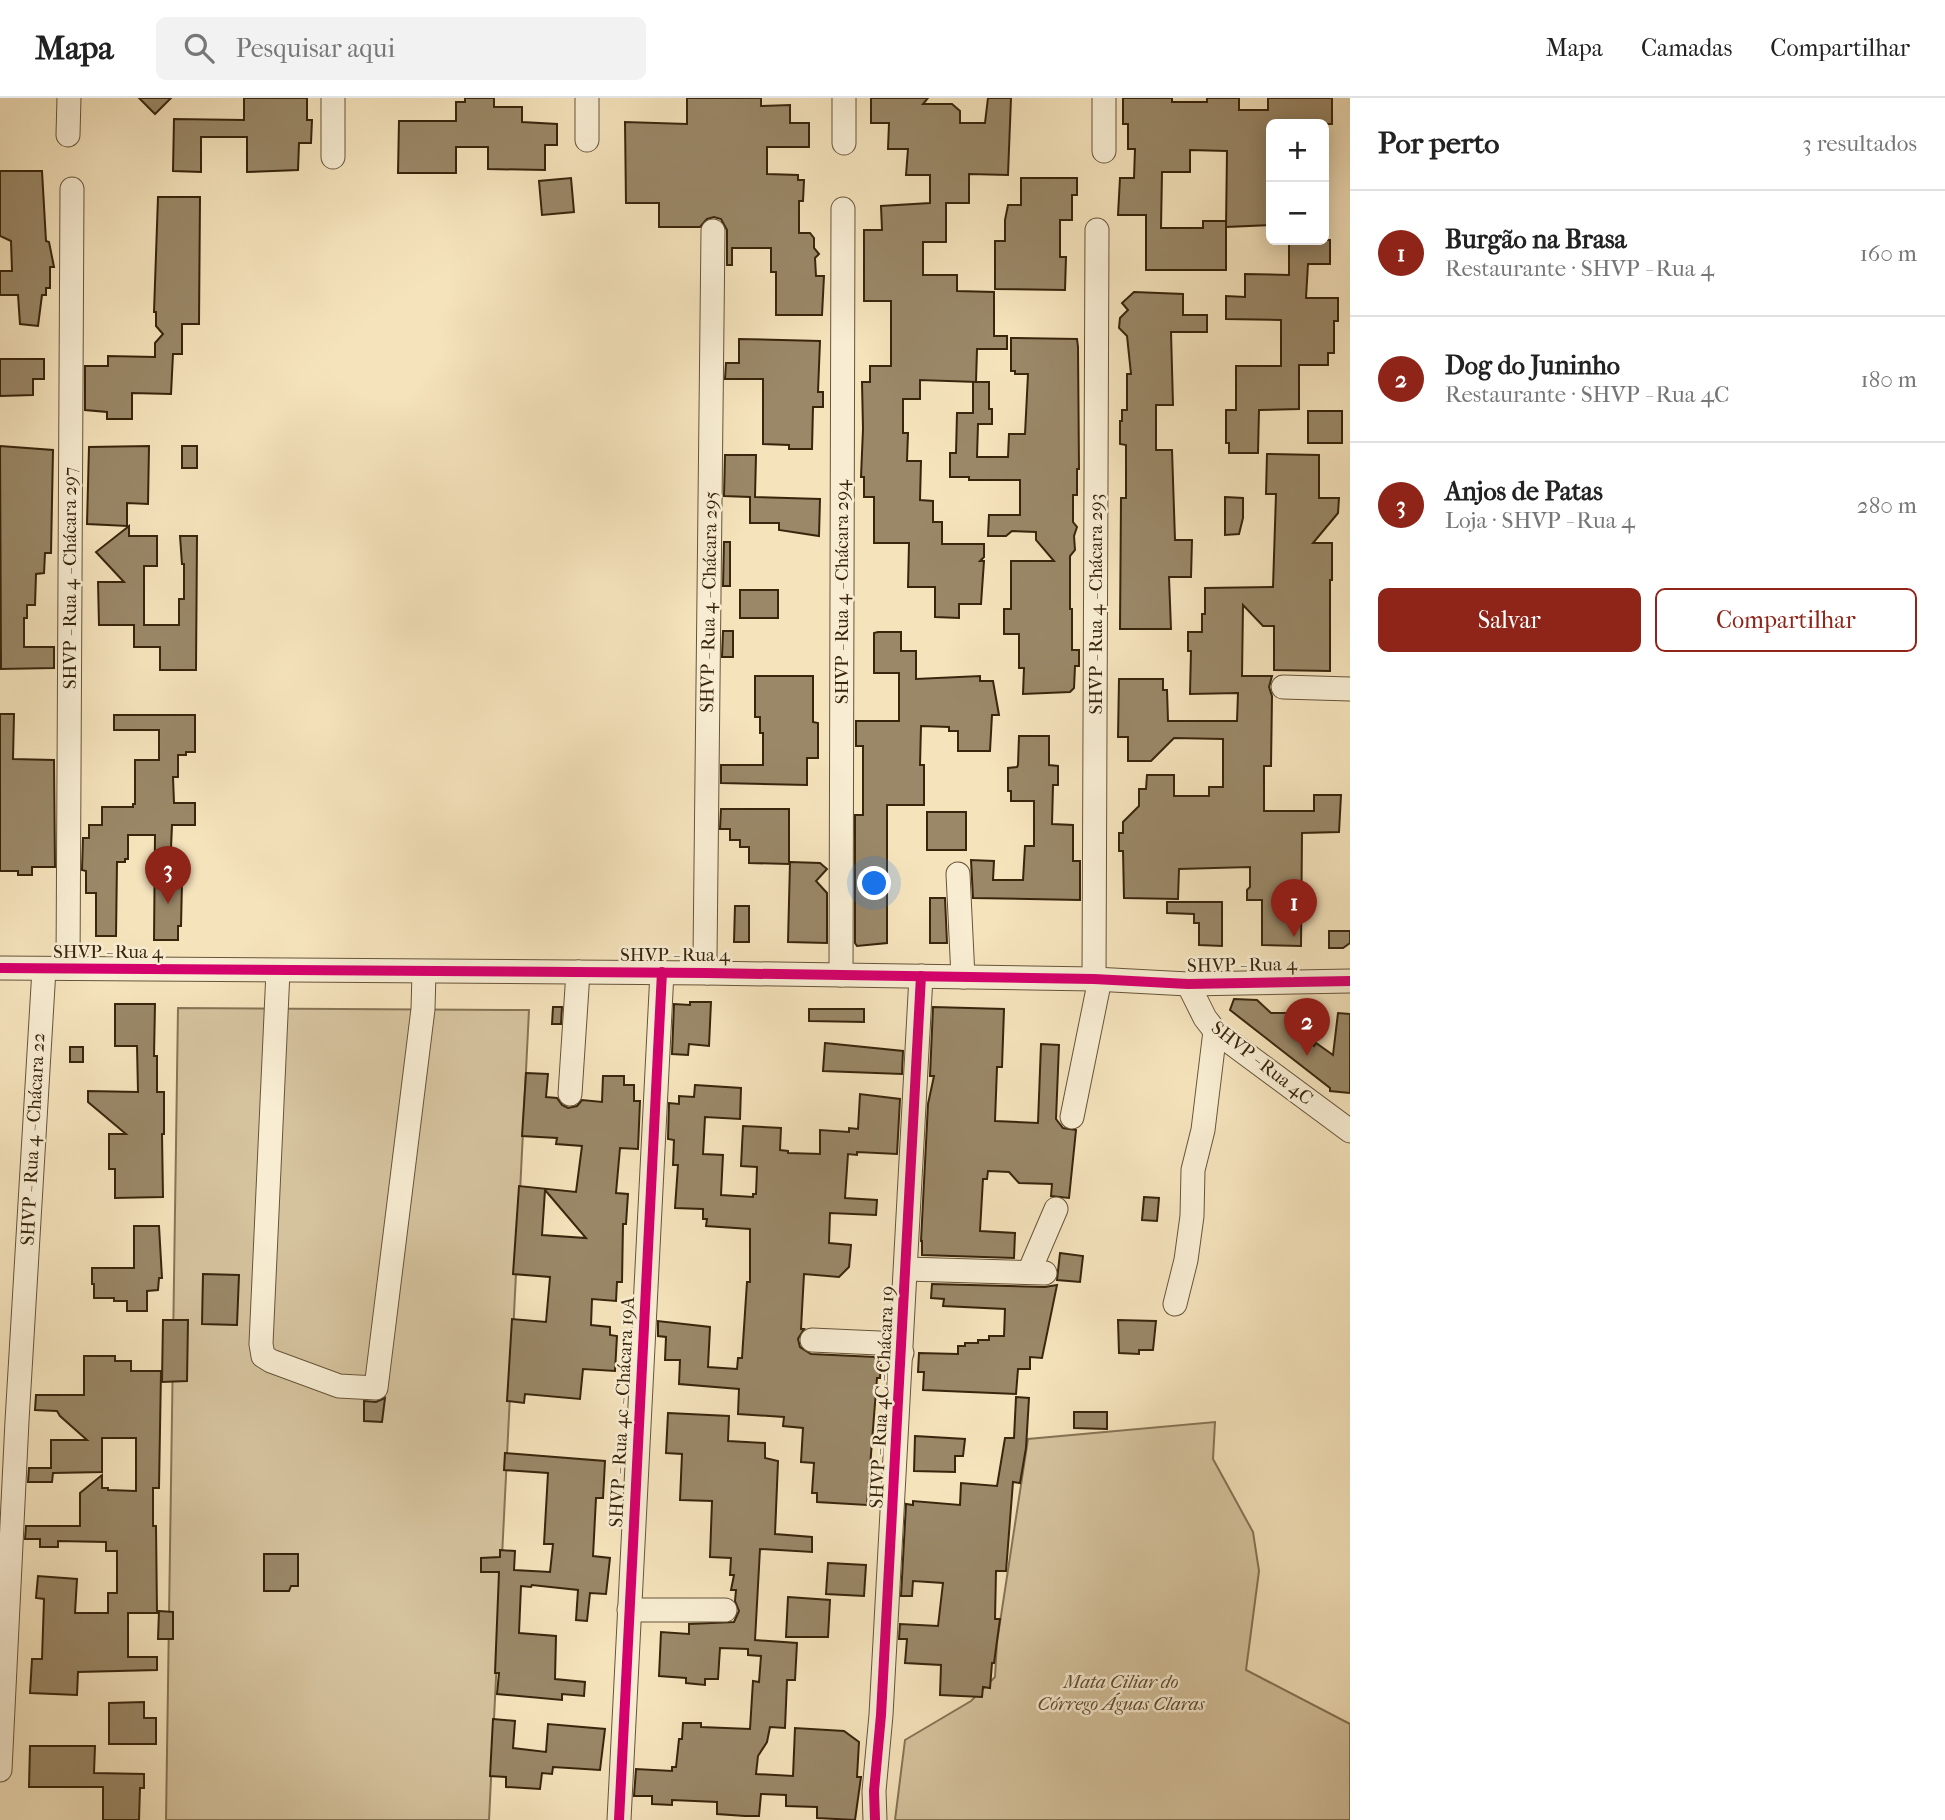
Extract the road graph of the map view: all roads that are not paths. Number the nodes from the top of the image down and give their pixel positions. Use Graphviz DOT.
graph roads {
  1 [pos="69,98"];
  2 [pos="333,98"];
  3 [pos="587,98"];
  4 [pos="844,98"];
  5 [pos="1104,98"];
  6 [pos="68,135"];
  7 [pos="587,140"];
  8 [pos="844,143"];
  9 [pos="1104,151"];
  10 [pos="333,157"];
  11 [pos="72,189"];
  12 [pos="843,209"];
  13 [pos="1097,230"];
  14 [pos="713,231"];
  15 [pos="1283,687"];
  16 [pos="1350,689"];
  17 [pos="958,874"];
  18 [pos="0,968"];
  19 [pos="68,968"];
  20 [pos="44,969"];
  21 [pos="278,971"];
  22 [pos="424,972"];
  23 [pos="578,972"];
  24 [pos="662,972"];
  25 [pos="707,972"];
  26 [pos="841,975"];
  27 [pos="921,976"];
  28 [pos="963,976"];
  29 [pos="1097,979"];
  30 [pos="1350,981"];
  31 [pos="1188,984"];
  32 [pos="1215,1031"];
  33 [pos="570,1094"];
  34 [pos="1072,1117"];
  35 [pos="1350,1131"];
  36 [pos="1056,1209"];
  37 [pos="906,1269"];
  38 [pos="1175,1304"];
  39 [pos="813,1340"];
  40 [pos="902,1353"];
  41 [pos="629,1610"];
  42 [pos="725,1610"];
  43 [pos="0,1770"];
  44 [pos="620,1820"];
  45 [pos="875,1820"];
  1 -- 6 [label="street"];
  2 -- 10 [label="street"];
  3 -- 7 [label="street"];
  4 -- 8 [label="street"];
  5 -- 9 [label="street"];
  11 -- 19 [label="street, SHVP - Rua 4 - Chácara 297"];
  12 -- 26 [label="street, SHVP - Rua 4 - Chácara 294"];
  13 -- 29 [label="street, SHVP - Rua 4 - Chácara 293"];
  14 -- 25 [label="street, SHVP - Rua 4 - Chácara 295"];
  15 -- 16 [label="street"];
  17 -- 28 [label="street"];
  18 -- 20 [label="street, SHVP - Rua 4"];
  19 -- 20 [label="street, SHVP - Rua 4"];
  19 -- 21 [label="street, SHVP - Rua 4"];
  20 -- 43 [label="street, SHVP - Rua 4 - Chácara 22"];
  21 -- 22 [label="street, SHVP - Rua 4"];
  21 -- 22 [label="street"];
  22 -- 23 [label="street, SHVP - Rua 4"];
  23 -- 24 [label="street, SHVP - Rua 4"];
  23 -- 33 [label="street"];
  24 -- 25 [label="street, SHVP - Rua 4"];
  24 -- 41 [label="street, SHVP - Rua 4c - Chácara 19A"];
  25 -- 26 [label="street, SHVP - Rua 4"];
  26 -- 27 [label="street, SHVP - Rua 4"];
  27 -- 28 [label="street, SHVP - Rua 4"];
  27 -- 37 [label="street, SHVP - Rua 4C - Chácara 19"];
  28 -- 29 [label="street, SHVP - Rua 4"];
  29 -- 31 [label="street, SHVP - Rua 4"];
  29 -- 34 [label="street, SHVP - Rua 4 - Chácara 293"];
  30 -- 31 [label="street, SHVP - Rua 4"];
  31 -- 32 [label="street, SHVP - Rua 4C"];
  32 -- 35 [label="street, SHVP - Rua 4C"];
  32 -- 38 [label="street"];
  36 -- 37 [label="street"];
  37 -- 40 [label="street, SHVP - Rua 4C - Chácara 19"];
  39 -- 40 [label="street"];
  40 -- 45 [label="street, SHVP - Rua 4C - Chácara 19"];
  41 -- 42 [label="street"];
  41 -- 44 [label="street, SHVP - Rua 4c - Chácara 19A"];
}
